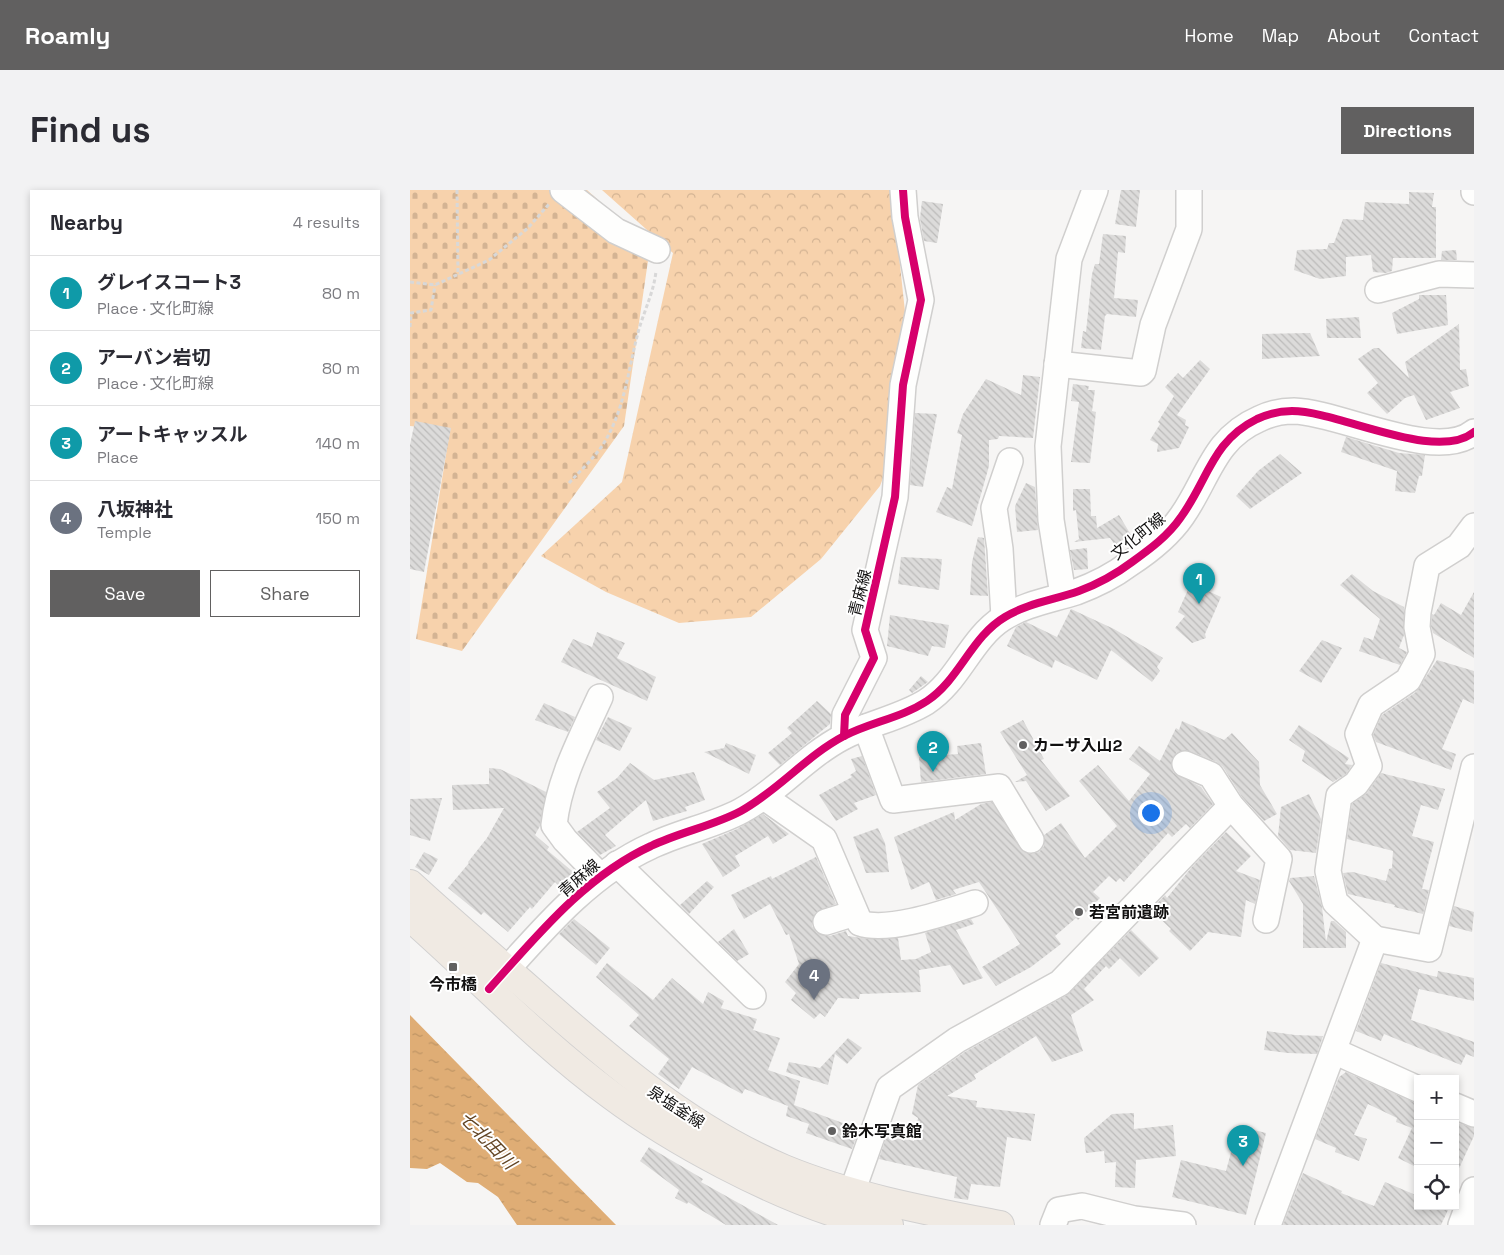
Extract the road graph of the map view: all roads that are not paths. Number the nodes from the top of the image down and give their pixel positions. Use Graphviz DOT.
graph roads {
  1 [pos="903,190"];
  2 [pos="1095,190"];
  3 [pos="1189,190"];
  4 [pos="557,196"];
  5 [pos="657,250"];
  6 [pos="1474,275"];
  7 [pos="1378,290"];
  8 [pos="1057,364"];
  9 [pos="1474,432"];
  10 [pos="1010,461"];
  11 [pos="1474,526"];
  12 [pos="1064,596"];
  13 [pos="1004,617"];
  14 [pos="600,697"];
  15 [pos="855,732"];
  16 [pos="1185,764"];
  17 [pos="1474,767"];
  18 [pos="764,796"];
  19 [pos="1231,806"];
  20 [pos="1032,840"];
  21 [pos="609,870"];
  22 [pos="410,884"];
  23 [pos="975,903"];
  24 [pos="855,913"];
  25 [pos="410,917"];
  26 [pos="1266,920"];
  27 [pos="826,922"];
  28 [pos="1375,939"];
  29 [pos="497,980"];
  30 [pos="753,996"];
  31 [pos="1334,1051"];
  32 [pos="1414,1087"];
  33 [pos="1459,1108"];
  34 [pos="1474,1114"];
  35 [pos="1474,1190"];
  36 [pos="847,1211"];
  37 [pos="890,1225"];
  38 [pos="1000,1225"];
  39 [pos="1053,1225"];
  40 [pos="1183,1225"];
  41 [pos="1268,1225"];
  42 [pos="1461,1225"];
  1 -- 15 [label="street, 青麻線"];
  2 -- 8 [label="street"];
  3 -- 8 [label="street"];
  4 -- 5 [label="street"];
  6 -- 7 [label="street"];
  8 -- 12 [label="street"];
  9 -- 12 [label="street, 文化町線"];
  10 -- 13 [label="street"];
  11 -- 28 [label="street"];
  12 -- 13 [label="street, 文化町線"];
  13 -- 15 [label="street, 文化町線"];
  14 -- 21 [label="street"];
  15 -- 18 [label="street, 青麻線"];
  15 -- 20 [label="street"];
  16 -- 19 [label="street"];
  17 -- 28 [label="street"];
  18 -- 21 [label="street, 青麻線"];
  18 -- 24 [label="street"];
  19 -- 26 [label="street"];
  19 -- 36 [label="street"];
  21 -- 29 [label="street, 青麻線"];
  21 -- 30 [label="street"];
  22 -- 29 [label="main road, 泉塩釜線"];
  23 -- 24 [label="street"];
  24 -- 27 [label="street"];
  25 -- 29 [label="main road, 泉塩釜線"];
  28 -- 31 [label="street"];
  29 -- 36 [label="main road, 泉塩釜線"];
  31 -- 32 [label="street"];
  31 -- 41 [label="street"];
  33 -- 34 [label="street"];
  35 -- 42 [label="street"];
  36 -- 37 [label="main road, 泉塩釜線"];
  36 -- 38 [label="main road, 泉塩釜線"];
  39 -- 40 [label="street"];
}
